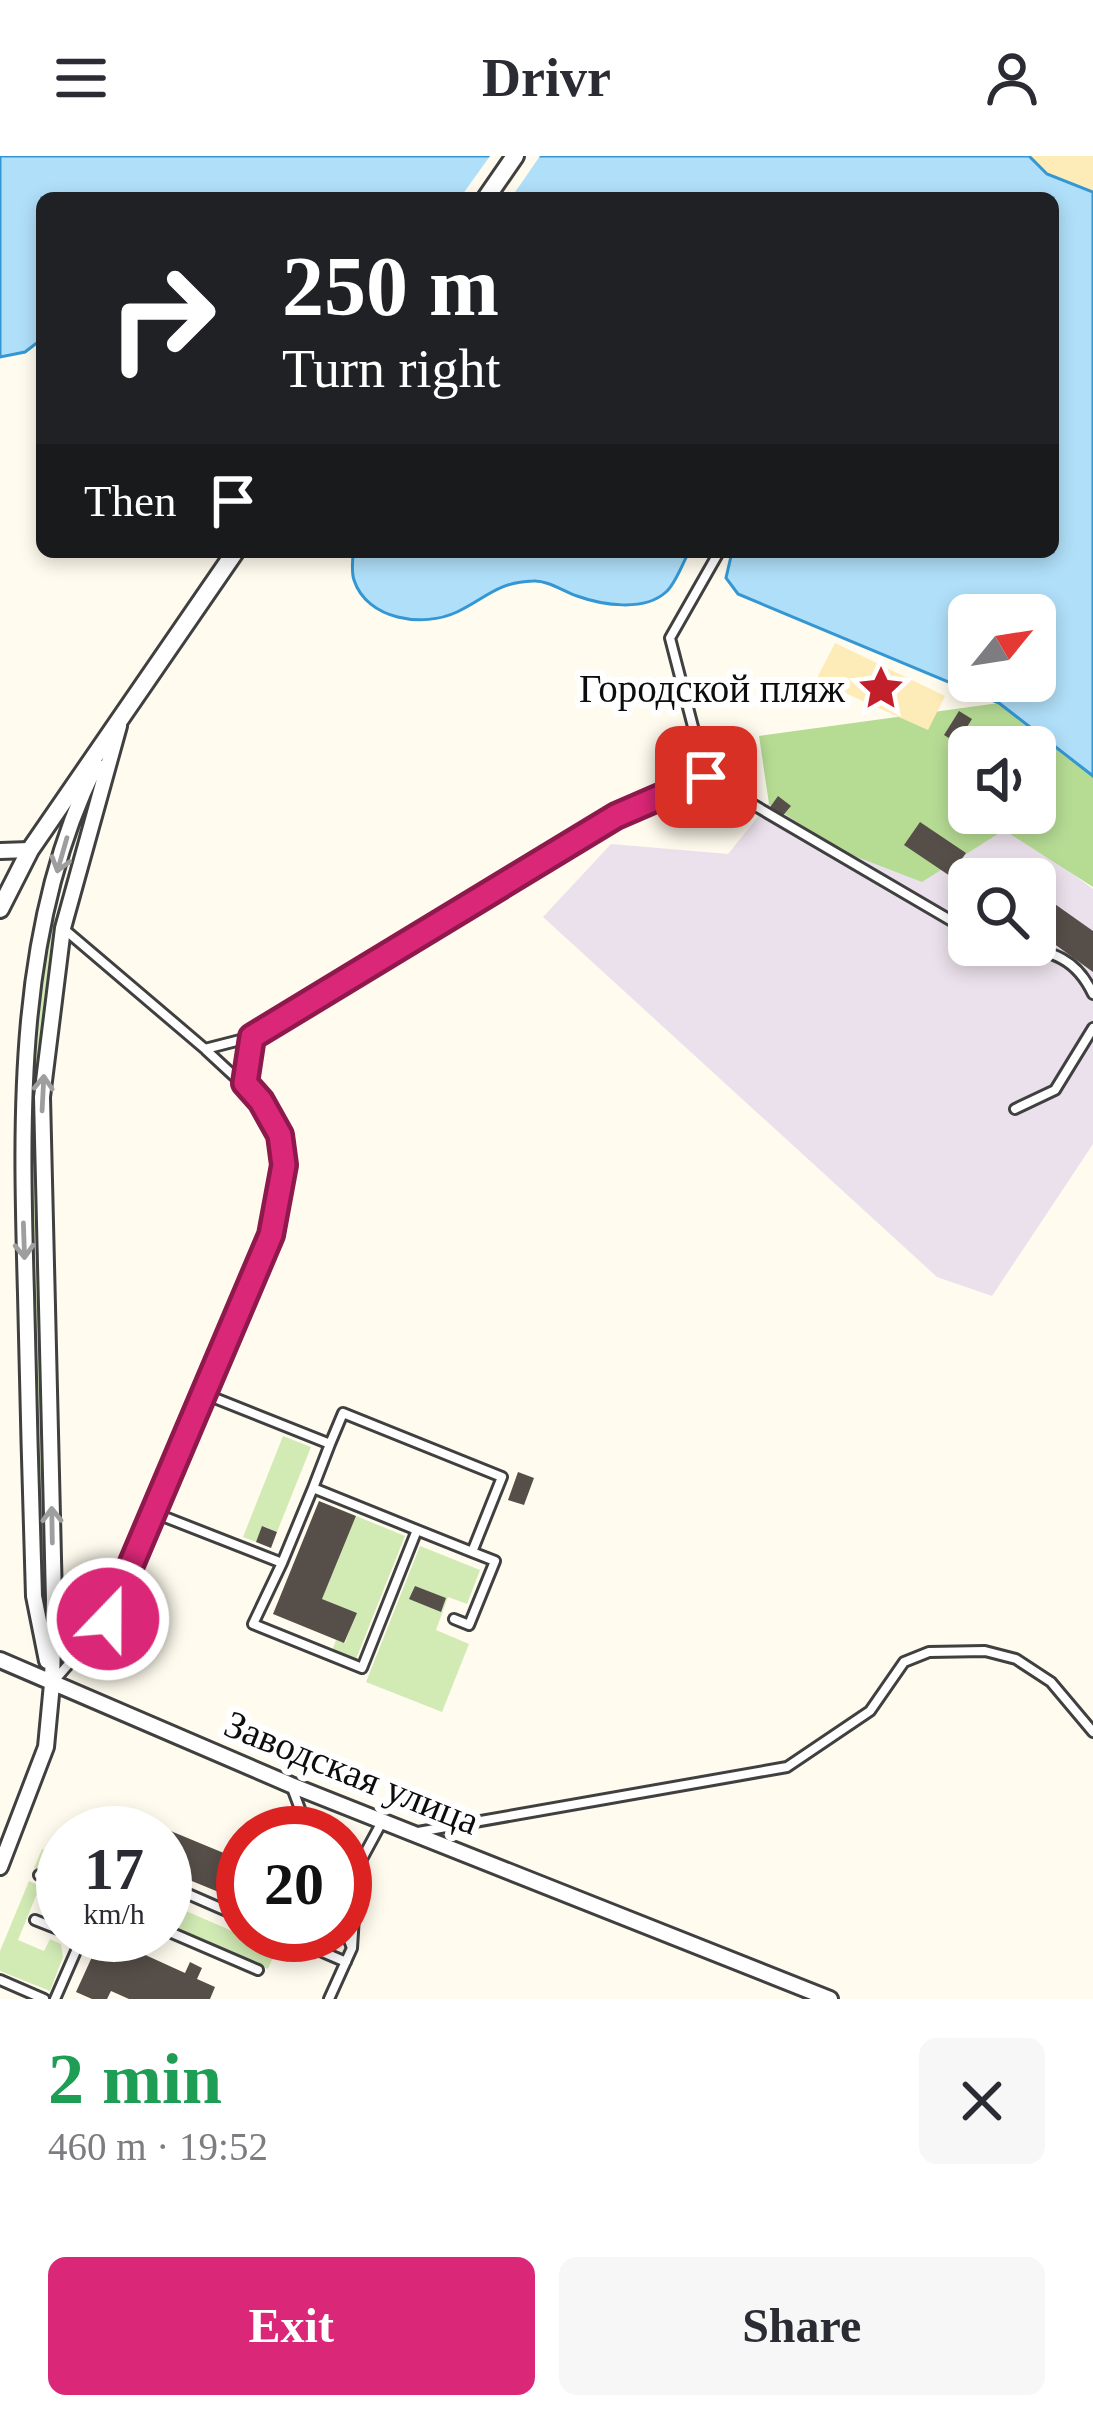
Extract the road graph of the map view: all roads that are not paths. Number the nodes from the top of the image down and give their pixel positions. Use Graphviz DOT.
graph roads {
  1 [pos="515,156"];
  2 [pos="490,192"];
  3 [pos="231,558"];
  4 [pos="716,558"];
  5 [pos="124,709"];
  6 [pos="706,777"];
  7 [pos="30,850"];
  8 [pos="0,851"];
  9 [pos="0,909"];
  10 [pos="948,919"];
  11 [pos="63,928"];
  12 [pos="1056,957"];
  13 [pos="1093,994"];
  14 [pos="1093,1028"];
  15 [pos="252,1037"];
  16 [pos="205,1048"];
  17 [pos="245,1083"];
  18 [pos="1015,1109"];
  19 [pos="202,1393"];
  20 [pos="330,1444"];
  21 [pos="313,1488"];
  22 [pos="152,1512"];
  23 [pos="417,1529"];
  24 [pos="472,1552"];
  25 [pos="282,1563"];
  26 [pos="454,1619"];
  27 [pos="0,1660"];
  28 [pos="52,1684"];
  29 [pos="1093,1732"];
  30 [pos="291,1785"];
  31 [pos="299,1806"];
  32 [pos="383,1820"];
  33 [pos="416,1833"];
  34 [pos="372,1840"];
  35 [pos="0,1868"];
  36 [pos="192,1942"];
  37 [pos="69,1962"];
  38 [pos="346,1962"];
  39 [pos="257,1970"];
  40 [pos="0,1980"];
  41 [pos="44,1999"];
  42 [pos="55,1999"];
  43 [pos="329,1999"];
  44 [pos="830,1999"];
  1 -- 2 [label="street"];
  3 -- 5 [label="street"];
  4 -- 6 [label="lane"];
  5 -- 7 [label="street"];
  5 -- 11 [label="street"];
  5 -- 28 [label="street, one-way"];
  6 -- 10 [label="lane"];
  6 -- 15 [label="lane"];
  7 -- 8 [label="street"];
  7 -- 9 [label="street"];
  11 -- 16 [label="lane"];
  28 -- 11 [label="street, one-way"];
  12 -- 13 [label="lane"];
  14 -- 18 [label="lane"];
  15 -- 16 [label="lane"];
  15 -- 17 [label="lane"];
  16 -- 17 [label="lane"];
  17 -- 19 [label="lane"];
  19 -- 20 [label="lane"];
  19 -- 22 [label="lane"];
  20 -- 21 [label="lane"];
  20 -- 24 [label="lane"];
  21 -- 23 [label="lane"];
  21 -- 25 [label="lane"];
  22 -- 25 [label="lane"];
  22 -- 28 [label="lane"];
  23 -- 24 [label="lane"];
  23 -- 25 [label="lane"];
  24 -- 26 [label="lane"];
  27 -- 28 [label="street, Заводская улица"];
  28 -- 30 [label="street, Заводская улица"];
  28 -- 35 [label="street"];
  29 -- 33 [label="lane"];
  30 -- 31 [label="lane"];
  30 -- 32 [label="street, Заводская улица"];
  32 -- 33 [label="street, Заводская улица"];
  32 -- 34 [label="lane"];
  33 -- 44 [label="street, Заводская улица"];
  36 -- 39 [label="lane"];
  37 -- 42 [label="lane"];
  38 -- 43 [label="lane"];
  40 -- 41 [label="lane"];
}
